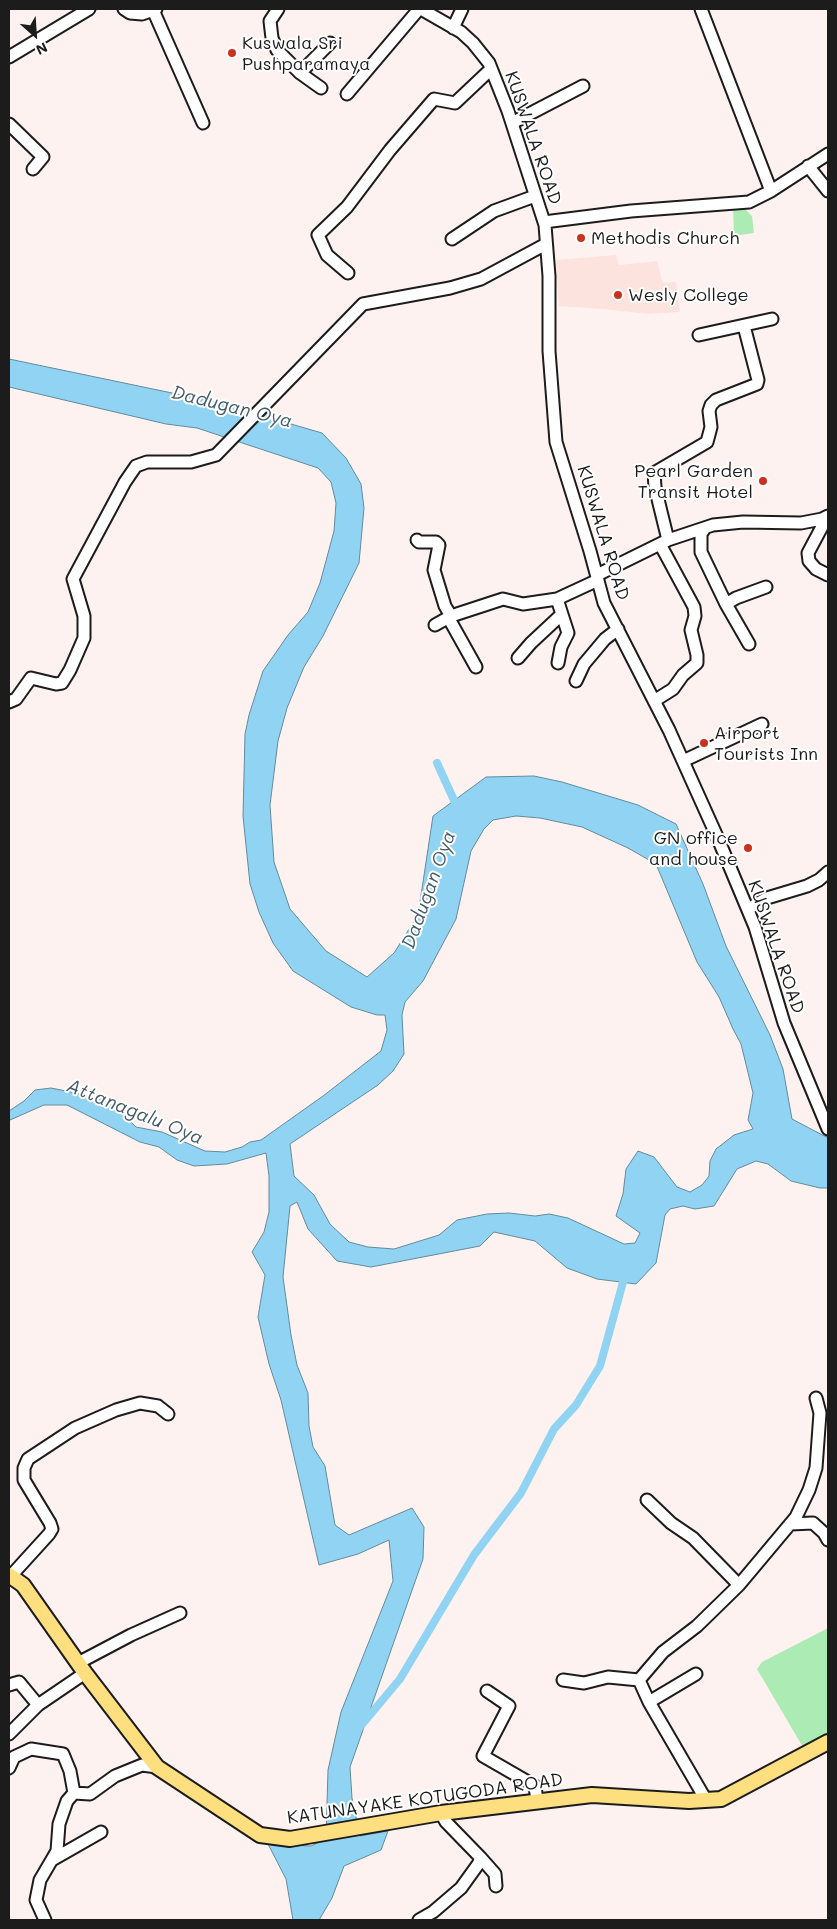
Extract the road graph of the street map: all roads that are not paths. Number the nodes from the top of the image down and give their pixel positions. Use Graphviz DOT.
graph roads {
  1 [pos="90,9"];
  2 [pos="124,9"];
  3 [pos="154,9"];
  4 [pos="278,9"];
  5 [pos="420,9"];
  6 [pos="462,9"];
  7 [pos="701,9"];
  8 [pos="453,28"];
  9 [pos="330,43"];
  10 [pos="9,57"];
  11 [pos="491,69"];
  12 [pos="300,73"];
  13 [pos="583,86"];
  14 [pos="321,88"];
  15 [pos="348,94"];
  16 [pos="203,123"];
  17 [pos="512,123"];
  18 [pos="9,124"];
  19 [pos="828,154"];
  20 [pos="808,166"];
  21 [pos="33,169"];
  22 [pos="771,191"];
  23 [pos="828,191"];
  24 [pos="535,196"];
  25 [pos="544,222"];
  26 [pos="452,239"];
  27 [pos="546,244"];
  28 [pos="348,273"];
  29 [pos="772,319"];
  30 [pos="744,326"];
  31 [pos="699,335"];
  32 [pos="825,518"];
  33 [pos="705,528"];
  34 [pos="417,540"];
  35 [pos="664,542"];
  36 [pos="828,575"];
  37 [pos="597,578"];
  38 [pos="766,587"];
  39 [pos="557,598"];
  40 [pos="726,604"];
  41 [pos="562,615"];
  42 [pos="450,617"];
  43 [pos="435,625"];
  44 [pos="618,629"];
  45 [pos="748,644"];
  46 [pos="518,658"];
  47 [pos="558,663"];
  48 [pos="476,667"];
  49 [pos="576,681"];
  50 [pos="654,700"];
  51 [pos="9,702"];
  52 [pos="762,724"];
  53 [pos="683,761"];
  54 [pos="828,872"];
  55 [pos="748,909"];
  56 [pos="828,1129"];
  57 [pos="816,1398"];
  58 [pos="168,1414"];
  59 [pos="647,1500"];
  60 [pos="790,1524"];
  61 [pos="828,1540"];
  62 [pos="10,1577"];
  63 [pos="739,1584"];
  64 [pos="180,1613"];
  65 [pos="82,1668"];
  66 [pos="696,1674"];
  67 [pos="562,1680"];
  68 [pos="639,1680"];
  69 [pos="9,1685"];
  70 [pos="487,1691"];
  71 [pos="649,1702"];
  72 [pos="38,1705"];
  73 [pos="9,1734"];
  74 [pos="828,1742"];
  75 [pos="157,1767"];
  76 [pos="9,1768"];
  77 [pos="74,1793"];
  78 [pos="706,1800"];
  79 [pos="537,1801"];
  80 [pos="441,1814"];
  81 [pos="101,1832"];
  82 [pos="480,1857"];
  83 [pos="52,1860"];
  84 [pos="496,1886"];
  85 [pos="45,1920"];
  86 [pos="419,1920"];
  1 -- 10 [label="street"];
  2 -- 3 [label="street"];
  3 -- 16 [label="street"];
  4 -- 12 [label="street"];
  5 -- 8 [label="street, KUSWALA ROAD"];
  5 -- 15 [label="street"];
  6 -- 8 [label="street"];
  7 -- 22 [label="street"];
  8 -- 11 [label="street, KUSWALA ROAD"];
  9 -- 12 [label="street"];
  11 -- 17 [label="street, KUSWALA ROAD"];
  11 -- 28 [label="street"];
  12 -- 14 [label="street"];
  13 -- 17 [label="street"];
  17 -- 24 [label="street, KUSWALA ROAD"];
  18 -- 21 [label="street"];
  19 -- 20 [label="street"];
  20 -- 22 [label="street"];
  20 -- 23 [label="street"];
  22 -- 25 [label="street"];
  24 -- 25 [label="street, KUSWALA ROAD"];
  24 -- 26 [label="street"];
  25 -- 27 [label="street, KUSWALA ROAD"];
  27 -- 37 [label="street, KUSWALA ROAD"];
  27 -- 51 [label="street"];
  29 -- 30 [label="street"];
  30 -- 31 [label="street"];
  30 -- 35 [label="street"];
  32 -- 33 [label="street"];
  32 -- 36 [label="street"];
  33 -- 35 [label="street"];
  33 -- 40 [label="street"];
  34 -- 42 [label="street"];
  35 -- 37 [label="street"];
  35 -- 50 [label="street"];
  37 -- 39 [label="street"];
  37 -- 44 [label="street, KUSWALA ROAD"];
  38 -- 40 [label="street"];
  39 -- 41 [label="street"];
  39 -- 42 [label="street"];
  40 -- 45 [label="street"];
  41 -- 46 [label="street"];
  41 -- 47 [label="street"];
  42 -- 43 [label="street"];
  42 -- 48 [label="street"];
  44 -- 49 [label="street"];
  44 -- 50 [label="street, KUSWALA ROAD"];
  50 -- 53 [label="street, KUSWALA ROAD"];
  52 -- 53 [label="street"];
  53 -- 55 [label="street, KUSWALA ROAD"];
  54 -- 55 [label="street"];
  55 -- 56 [label="street, KUSWALA ROAD"];
  57 -- 60 [label="street"];
  58 -- 62 [label="street"];
  59 -- 63 [label="street"];
  60 -- 61 [label="street"];
  60 -- 63 [label="street"];
  62 -- 65 [label="main road, KATUNAYAKE KOTUGODA ROAD"];
  63 -- 68 [label="street"];
  64 -- 65 [label="street"];
  65 -- 72 [label="street"];
  65 -- 75 [label="main road, KATUNAYAKE KOTUGODA ROAD"];
  66 -- 71 [label="street"];
  67 -- 68 [label="street"];
  68 -- 71 [label="street"];
  69 -- 72 [label="street"];
  70 -- 79 [label="street"];
  71 -- 78 [label="street"];
  72 -- 73 [label="street"];
  74 -- 78 [label="main road, KATUNAYAKE KOTUGODA ROAD"];
  75 -- 77 [label="street"];
  75 -- 80 [label="main road, KATUNAYAKE KOTUGODA ROAD"];
  76 -- 77 [label="street"];
  77 -- 83 [label="street"];
  78 -- 79 [label="main road, KATUNAYAKE KOTUGODA ROAD"];
  79 -- 80 [label="main road, KATUNAYAKE KOTUGODA ROAD"];
  80 -- 82 [label="street"];
  81 -- 83 [label="street"];
  82 -- 84 [label="street"];
  82 -- 86 [label="street"];
  83 -- 85 [label="street"];
}
